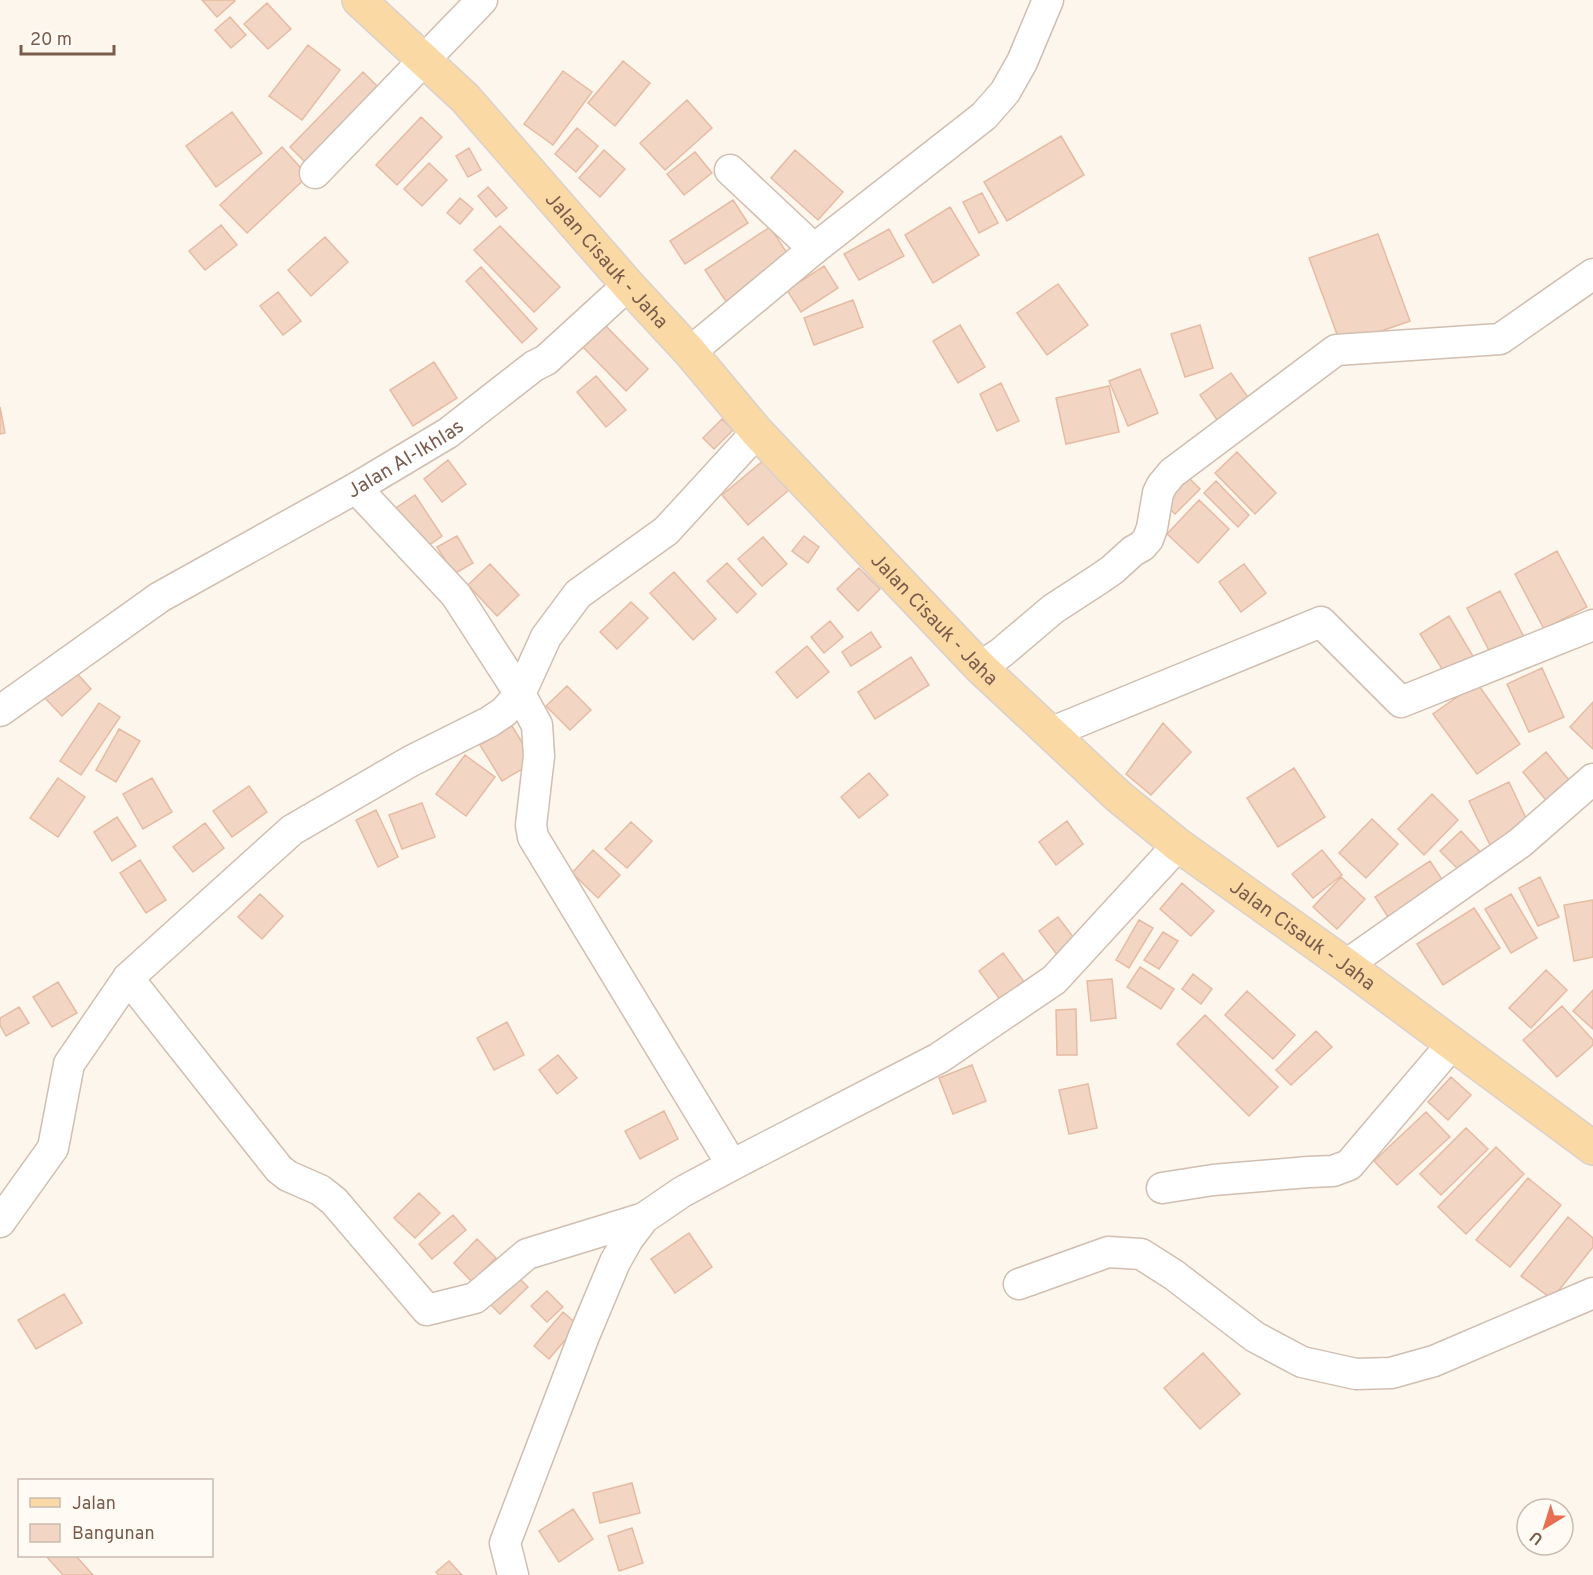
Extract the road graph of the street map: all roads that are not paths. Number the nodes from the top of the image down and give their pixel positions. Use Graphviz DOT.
graph roads {
  1 [pos="358,0"];
  2 [pos="482,0"];
  3 [pos="1048,0"];
  4 [pos="424,61"];
  5 [pos="730,170"];
  6 [pos="315,173"];
  7 [pos="814,249"];
  8 [pos="1593,274"];
  9 [pos="628,285"];
  10 [pos="690,352"];
  11 [pos="757,432"];
  12 [pos="356,488"];
  13 [pos="1593,624"];
  14 [pos="980,667"];
  15 [pos="520,694"];
  16 [pos="0,711"];
  17 [pos="1050,733"];
  18 [pos="1593,779"];
  19 [pos="1178,845"];
  20 [pos="1346,965"];
  21 [pos="128,978"];
  22 [pos="1452,1044"];
  23 [pos="1593,1148"];
  24 [pos="732,1165"];
  25 [pos="1162,1188"];
  26 [pos="644,1218"];
  27 [pos="0,1222"];
  28 [pos="1019,1284"];
  29 [pos="1593,1293"];
  30 [pos="513,1575"];
  1 -- 4 [label="main road, Jalan Cisauk - Jaha"];
  2 -- 4 [label="street"];
  3 -- 7 [label="street"];
  4 -- 6 [label="street"];
  4 -- 9 [label="main road, Jalan Cisauk - Jaha"];
  5 -- 7 [label="street"];
  7 -- 10 [label="street"];
  8 -- 14 [label="street"];
  9 -- 10 [label="main road, Jalan Cisauk - Jaha"];
  9 -- 12 [label="street, Jalan Al-Ikhlas"];
  10 -- 11 [label="main road, Jalan Cisauk - Jaha"];
  11 -- 14 [label="main road, Jalan Cisauk - Jaha"];
  11 -- 15 [label="street"];
  12 -- 15 [label="street"];
  12 -- 16 [label="street, Jalan Al-Ikhlas"];
  13 -- 17 [label="street"];
  14 -- 17 [label="main road, Jalan Cisauk - Jaha"];
  15 -- 21 [label="street"];
  15 -- 24 [label="street"];
  17 -- 19 [label="main road, Jalan Cisauk - Jaha"];
  18 -- 20 [label="street"];
  19 -- 20 [label="main road, Jalan Cisauk - Jaha"];
  19 -- 24 [label="street"];
  20 -- 22 [label="main road, Jalan Cisauk - Jaha"];
  21 -- 26 [label="street"];
  21 -- 27 [label="street"];
  22 -- 23 [label="main road, Jalan Cisauk - Jaha"];
  22 -- 25 [label="street"];
  24 -- 26 [label="street"];
  26 -- 30 [label="street"];
  28 -- 29 [label="street"];
}
